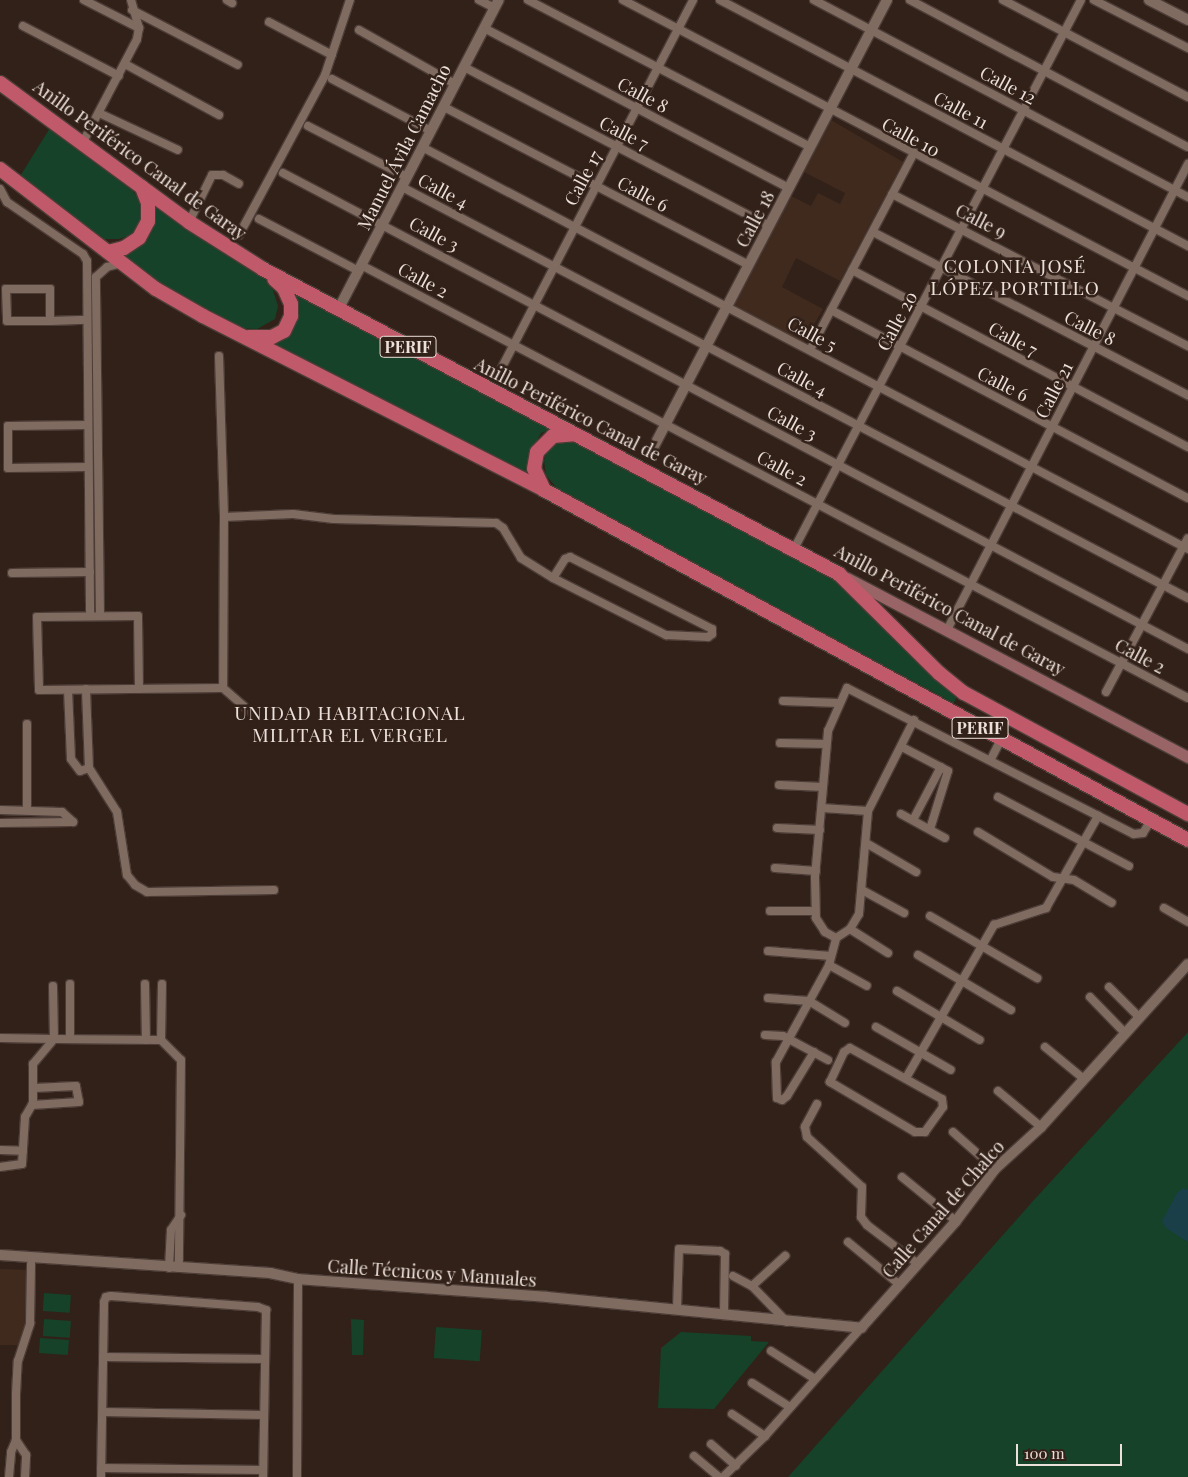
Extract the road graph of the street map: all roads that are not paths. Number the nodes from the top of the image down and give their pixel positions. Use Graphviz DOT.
graph roads {
  1 [pos="84,0"];
  2 [pos="131,0"];
  3 [pos="341,0"];
  4 [pos="479,0"];
  5 [pos="528,0"];
  6 [pos="623,0"];
  7 [pos="693,0"];
  8 [pos="720,0"];
  9 [pos="814,0"];
  10 [pos="887,0"];
  11 [pos="910,0"];
  12 [pos="1003,0"];
  13 [pos="1081,0"];
  14 [pos="1094,0"];
  15 [pos="1149,0"];
  16 [pos="350,2"];
  17 [pos="497,4"];
  18 [pos="132,10"];
  19 [pos="1188,20"];
  20 [pos="269,22"];
  21 [pos="23,26"];
  22 [pos="139,28"];
  23 [pos="484,28"];
  24 [pos="678,28"];
  25 [pos="359,30"];
  26 [pos="871,30"];
  27 [pos="1064,32"];
  28 [pos="1188,48"];
  29 [pos="332,55"];
  30 [pos="126,64"];
  31 [pos="238,65"];
  32 [pos="464,67"];
  33 [pos="658,68"];
  34 [pos="851,69"];
  35 [pos="1044,71"];
  36 [pos="119,76"];
  37 [pos="332,79"];
  38 [pos="0,83"];
  39 [pos="455,84"];
  40 [pos="1188,97"];
  41 [pos="444,107"];
  42 [pos="636,108"];
  43 [pos="828,110"];
  44 [pos="1024,110"];
  45 [pos="99,112"];
  46 [pos="219,115"];
  47 [pos="308,126"];
  48 [pos="431,131"];
  49 [pos="83,142"];
  50 [pos="616,146"];
  51 [pos="810,147"];
  52 [pos="1188,147"];
  53 [pos="422,148"];
  54 [pos="1003,149"];
  55 [pos="178,150"];
  56 [pos="913,155"];
  57 [pos="1188,164"];
  58 [pos="0,170"];
  59 [pos="283,173"];
  60 [pos="407,177"];
  61 [pos="239,184"];
  62 [pos="596,186"];
  63 [pos="142,187"];
  64 [pos="402,187"];
  65 [pos="789,188"];
  66 [pos="0,189"];
  67 [pos="1175,190"];
  68 [pos="981,191"];
  69 [pos="892,194"];
  70 [pos="1188,197"];
  71 [pos="259,219"];
  72 [pos="189,222"];
  73 [pos="383,223"];
  74 [pos="770,226"];
  75 [pos="574,227"];
  76 [pos="962,228"];
  77 [pos="1155,229"];
  78 [pos="872,232"];
  79 [pos="239,235"];
  80 [pos="1188,246"];
  81 [pos="108,252"];
  82 [pos="122,263"];
  83 [pos="554,266"];
  84 [pos="749,266"];
  85 [pos="360,268"];
  86 [pos="941,268"];
  87 [pos="1134,268"];
  88 [pos="263,269"];
  89 [pos="852,270"];
  90 [pos="1188,296"];
  91 [pos="534,304"];
  92 [pos="727,307"];
  93 [pos="920,307"];
  94 [pos="1114,307"];
  95 [pos="338,310"];
  96 [pos="831,310"];
  97 [pos="87,320"];
  98 [pos="50,321"];
  99 [pos="236,333"];
  100 [pos="513,344"];
  101 [pos="706,346"];
  102 [pos="1094,346"];
  103 [pos="1188,346"];
  104 [pos="899,348"];
  105 [pos="810,350"];
  106 [pos="219,356"];
  107 [pos="500,371"];
  108 [pos="687,384"];
  109 [pos="1073,386"];
  110 [pos="879,387"];
  111 [pos="1188,396"];
  112 [pos="666,424"];
  113 [pos="88,425"];
  114 [pos="858,426"];
  115 [pos="1052,426"];
  116 [pos="582,437"];
  117 [pos="1188,447"];
  118 [pos="651,452"];
  119 [pos="838,464"];
  120 [pos="88,467"];
  121 [pos="1031,467"];
  122 [pos="544,490"];
  123 [pos="1188,498"];
  124 [pos="818,504"];
  125 [pos="1011,505"];
  126 [pos="224,517"];
  127 [pos="1188,538"];
  128 [pos="990,545"];
  129 [pos="1186,548"];
  130 [pos="794,549"];
  131 [pos="12,572"];
  132 [pos="90,572"];
  133 [pos="839,574"];
  134 [pos="553,578"];
  135 [pos="970,584"];
  136 [pos="1164,585"];
  137 [pos="1188,598"];
  138 [pos="90,616"];
  139 [pos="100,616"];
  140 [pos="1143,625"];
  141 [pos="947,630"];
  142 [pos="1188,649"];
  143 [pos="1123,664"];
  144 [pos="223,688"];
  145 [pos="86,689"];
  146 [pos="138,689"];
  147 [pos="68,690"];
  148 [pos="1106,692"];
  149 [pos="1188,698"];
  150 [pos="783,701"];
  151 [pos="839,702"];
  152 [pos="252,713"];
  153 [pos="914,720"];
  154 [pos="27,724"];
  155 [pos="1001,739"];
  156 [pos="780,743"];
  157 [pos="826,744"];
  158 [pos="902,747"];
  159 [pos="1188,757"];
  160 [pos="991,759"];
  161 [pos="941,767"];
  162 [pos="89,768"];
  163 [pos="779,785"];
  164 [pos="823,787"];
  165 [pos="998,798"];
  166 [pos="822,808"];
  167 [pos="0,810"];
  168 [pos="27,810"];
  169 [pos="868,810"];
  170 [pos="901,814"];
  171 [pos="1188,814"];
  172 [pos="1098,816"];
  173 [pos="913,820"];
  174 [pos="1151,820"];
  175 [pos="0,823"];
  176 [pos="777,828"];
  177 [pos="930,829"];
  178 [pos="820,830"];
  179 [pos="978,832"];
  180 [pos="945,838"];
  181 [pos="1188,840"];
  182 [pos="866,843"];
  183 [pos="1084,843"];
  184 [pos="1129,866"];
  185 [pos="775,868"];
  186 [pos="816,871"];
  187 [pos="916,872"];
  188 [pos="1064,879"];
  189 [pos="274,890"];
  190 [pos="862,890"];
  191 [pos="1112,903"];
  192 [pos="1164,908"];
  193 [pos="770,911"];
  194 [pos="815,911"];
  195 [pos="904,913"];
  196 [pos="930,916"];
  197 [pos="1188,922"];
  198 [pos="850,929"];
  199 [pos="836,938"];
  200 [pos="982,946"];
  201 [pos="768,951"];
  202 [pos="888,953"];
  203 [pos="918,955"];
  204 [pos="832,956"];
  205 [pos="1188,964"];
  206 [pos="829,965"];
  207 [pos="1037,978"];
  208 [pos="962,982"];
  209 [pos="70,984"];
  210 [pos="145,984"];
  211 [pos="162,984"];
  212 [pos="53,986"];
  213 [pos="867,986"];
  214 [pos="1109,987"];
  215 [pos="897,990"];
  216 [pos="1090,997"];
  217 [pos="768,998"];
  218 [pos="809,1001"];
  219 [pos="1011,1010"];
  220 [pos="1139,1017"];
  221 [pos="942,1018"];
  222 [pos="845,1023"];
  223 [pos="876,1027"];
  224 [pos="1125,1033"];
  225 [pos="765,1035"];
  226 [pos="0,1038"];
  227 [pos="54,1039"];
  228 [pos="70,1039"];
  229 [pos="789,1039"];
  230 [pos="146,1040"];
  231 [pos="161,1040"];
  232 [pos="980,1040"];
  233 [pos="1045,1047"];
  234 [pos="814,1052"];
  235 [pos="920,1054"];
  236 [pos="828,1060"];
  237 [pos="951,1070"];
  238 [pos="906,1078"];
  239 [pos="1084,1079"];
  240 [pos="34,1088"];
  241 [pos="998,1091"];
  242 [pos="816,1104"];
  243 [pos="32,1105"];
  244 [pos="1041,1127"];
  245 [pos="952,1132"];
  246 [pos="0,1150"];
  247 [pos="23,1151"];
  248 [pos="0,1167"];
  249 [pos="995,1169"];
  250 [pos="902,1177"];
  251 [pos="956,1221"];
  252 [pos="848,1242"];
  253 [pos="0,1255"];
  254 [pos="785,1256"];
  255 [pos="31,1264"];
  256 [pos="918,1264"];
  257 [pos="174,1268"];
  258 [pos="733,1276"];
  259 [pos="298,1279"];
  260 [pos="900,1285"];
  261 [pos="752,1286"];
  262 [pos="677,1309"];
  263 [pos="724,1314"];
  264 [pos="787,1322"];
  265 [pos="861,1328"];
  266 [pos="771,1351"];
  267 [pos="103,1358"];
  268 [pos="265,1359"];
  269 [pos="816,1379"];
  270 [pos="752,1383"];
  271 [pos="790,1407"];
  272 [pos="102,1412"];
  273 [pos="732,1414"];
  274 [pos="264,1415"];
  275 [pos="765,1436"];
  276 [pos="16,1440"];
  277 [pos="710,1444"];
  278 [pos="694,1456"];
  279 [pos="736,1466"];
  280 [pos="100,1468"];
  281 [pos="263,1473"];
  282 [pos="10,1477"];
  283 [pos="25,1477"];
  284 [pos="100,1477"];
  285 [pos="297,1477"];
  286 [pos="719,1477"];
  287 [pos="723,1477"];
  1 -- 22 [label="street"];
  2 -- 18 [label="street"];
  3 -- 16 [label="street"];
  4 -- 17 [label="street"];
  5 -- 33 [label="street"];
  6 -- 24 [label="street, Calle 10"];
  7 -- 24 [label="street, Calle 17"];
  8 -- 34 [label="street, Calle 11"];
  9 -- 26 [label="street, Calle 12"];
  10 -- 26 [label="street, Calle 18"];
  11 -- 35 [label="street"];
  12 -- 27 [label="street"];
  13 -- 27 [label="street, Calle 20"];
  14 -- 28 [label="street"];
  15 -- 19 [label="street"];
  16 -- 29 [label="street"];
  17 -- 23 [label="street, Manuel Ávila Camacho"];
  18 -- 22 [label="street"];
  18 -- 31 [label="street"];
  20 -- 29 [label="street"];
  21 -- 36 [label="street"];
  22 -- 30 [label="street"];
  23 -- 32 [label="street, Manuel Ávila Camacho"];
  23 -- 42 [label="street, Calle 8"];
  24 -- 33 [label="street, Calle 17"];
  24 -- 43 [label="street, Calle 10"];
  25 -- 39 [label="street"];
  26 -- 34 [label="street, Calle 18"];
  26 -- 44 [label="street, Calle 12"];
  27 -- 35 [label="street, Calle 20"];
  27 -- 40 [label="street"];
  29 -- 79 [label="street"];
  30 -- 36 [label="street"];
  30 -- 46 [label="street"];
  32 -- 39 [label="street, Manuel Ávila Camacho"];
  32 -- 50 [label="street, Calle 7"];
  33 -- 42 [label="street, Calle 17"];
  33 -- 51 [label="street"];
  34 -- 43 [label="street, Calle 18"];
  34 -- 54 [label="street, Calle 11"];
  35 -- 44 [label="street, Calle 20"];
  35 -- 52 [label="street"];
  36 -- 45 [label="street"];
  37 -- 48 [label="street"];
  38 -- 49 [label="highway, Anillo Periférico Canal de Garay / PERIF"];
  39 -- 41 [label="street, Manuel Ávila Camacho"];
  41 -- 48 [label="street, Manuel Ávila Camacho"];
  41 -- 62 [label="street, Calle 6"];
  42 -- 50 [label="street, Calle 17"];
  42 -- 65 [label="street, Calle 8"];
  43 -- 51 [label="street, Calle 18"];
  43 -- 56 [label="street, Calle 10"];
  44 -- 54 [label="street, Calle 20"];
  44 -- 67 [label="street, Calle 12"];
  45 -- 49 [label="street"];
  45 -- 55 [label="street"];
  47 -- 60 [label="street"];
  48 -- 53 [label="street, Manuel Ávila Camacho"];
  49 -- 63 [label="highway, Anillo Periférico Canal de Garay / PERIF"];
  50 -- 62 [label="street, Calle 17"];
  50 -- 74 [label="street, Calle 7"];
  51 -- 65 [label="street, Calle 18"];
  53 -- 60 [label="street, Manuel Ávila Camacho"];
  53 -- 75 [label="street, Calle 5"];
  54 -- 68 [label="street, Calle 20"];
  54 -- 77 [label="street, Calle 11"];
  56 -- 68 [label="street, Calle 10"];
  56 -- 69 [label="street"];
  57 -- 67 [label="street, Calle 21"];
  58 -- 81 [label="highway, PERIF"];
  59 -- 73 [label="street, Calle 3"];
  60 -- 64 [label="street, Manuel Ávila Camacho"];
  61 -- 72 [label="street"];
  62 -- 75 [label="street, Calle 17"];
  62 -- 84 [label="street, Calle 6"];
  63 -- 72 [label="highway, Anillo Periférico Canal de Garay / PERIF"];
  63 -- 81 [label="highway"];
  64 -- 73 [label="street, Manuel Ávila Camacho"];
  64 -- 83 [label="street, Calle 4"];
  65 -- 74 [label="street, Calle 18"];
  66 -- 97 [label="street"];
  67 -- 70 [label="street, Calle 12"];
  67 -- 77 [label="street, Calle 21"];
  68 -- 76 [label="street, Calle 20"];
  68 -- 87 [label="street, Calle 10"];
  69 -- 76 [label="street, Calle 9"];
  69 -- 78 [label="street"];
  71 -- 85 [label="street, Calle 2"];
  72 -- 88 [label="highway, Anillo Periférico Canal de Garay / PERIF"];
  73 -- 85 [label="street, Manuel Ávila Camacho"];
  73 -- 91 [label="street, Calle 3"];
  74 -- 84 [label="street, Calle 18"];
  75 -- 83 [label="street, Calle 17"];
  75 -- 92 [label="street, Calle 5"];
  76 -- 86 [label="street, Calle 20"];
  76 -- 94 [label="street, Calle 9"];
  77 -- 80 [label="street, Calle 11"];
  77 -- 87 [label="street, Calle 21"];
  78 -- 86 [label="street, Calle 8"];
  78 -- 89 [label="street"];
  81 -- 82 [label="highway, PERIF"];
  82 -- 99 [label="highway, PERIF"];
  82 -- 139 [label="street"];
  83 -- 91 [label="street, Calle 17"];
  83 -- 101 [label="street, Calle 4"];
  84 -- 92 [label="street, Calle 18"];
  85 -- 95 [label="street, Manuel Ávila Camacho"];
  85 -- 100 [label="street, Calle 2"];
  86 -- 93 [label="street, Calle 20"];
  86 -- 102 [label="street, Calle 8"];
  87 -- 90 [label="street, Calle 10"];
  87 -- 94 [label="street, Calle 21"];
  88 -- 95 [label="highway, Anillo Periférico Canal de Garay / PERIF"];
  88 -- 99 [label="highway"];
  89 -- 93 [label="street, Calle 7"];
  89 -- 96 [label="street"];
  91 -- 100 [label="street, Calle 17"];
  91 -- 108 [label="street, Calle 3"];
  92 -- 101 [label="street, Calle 18"];
  92 -- 105 [label="street, Calle 5"];
  93 -- 104 [label="street, Calle 20"];
  93 -- 109 [label="street, Calle 7"];
  94 -- 102 [label="street, Calle 21"];
  94 -- 103 [label="street, Calle 9"];
  95 -- 116 [label="highway, Anillo Periférico Canal de Garay / PERIF"];
  96 -- 104 [label="street, Calle 6"];
  96 -- 105 [label="street"];
  97 -- 98 [label="street"];
  97 -- 113 [label="street"];
  98 -- 98 [label="street"];
  99 -- 122 [label="highway, PERIF"];
  100 -- 107 [label="street, Calle 17"];
  100 -- 112 [label="street, Calle 2"];
  101 -- 108 [label="street, Calle 18"];
  101 -- 114 [label="street, Calle 4"];
  102 -- 109 [label="street, Calle 21"];
  102 -- 111 [label="street, Calle 8"];
  104 -- 110 [label="street, Calle 20"];
  104 -- 115 [label="street, Calle 6"];
  105 -- 110 [label="street, Calle 5"];
  106 -- 126 [label="street"];
  108 -- 112 [label="street, Calle 18"];
  108 -- 119 [label="street, Calle 3"];
  109 -- 115 [label="street, Calle 21"];
  109 -- 117 [label="street, Calle 7"];
  110 -- 114 [label="street, Calle 20"];
  110 -- 121 [label="street, Calle 5"];
  112 -- 118 [label="street, Calle 18"];
  112 -- 124 [label="street, Calle 2"];
  113 -- 120 [label="street"];
  113 -- 120 [label="street"];
  114 -- 119 [label="street, Calle 20"];
  114 -- 125 [label="street, Calle 4"];
  115 -- 121 [label="street, Calle 21"];
  115 -- 123 [label="street, Calle 6"];
  116 -- 122 [label="highway"];
  116 -- 130 [label="highway, Anillo Periférico Canal de Garay / PERIF"];
  119 -- 124 [label="street, Calle 20"];
  119 -- 128 [label="street, Calle 3"];
  120 -- 132 [label="street"];
  121 -- 125 [label="street, Calle 21"];
  121 -- 129 [label="street, Calle 5"];
  122 -- 155 [label="highway, PERIF"];
  124 -- 130 [label="street, Calle 20"];
  124 -- 135 [label="street, Calle 2"];
  125 -- 128 [label="street, Calle 21"];
  125 -- 136 [label="street, Calle 4"];
  126 -- 134 [label="street"];
  126 -- 144 [label="street"];
  127 -- 129 [label="street"];
  128 -- 135 [label="street, Calle 21"];
  128 -- 140 [label="street, Calle 3"];
  129 -- 136 [label="street"];
  130 -- 133 [label="highway, Anillo Periférico Canal de Garay / PERIF"];
  131 -- 132 [label="street"];
  132 -- 138 [label="street"];
  133 -- 141 [label="main road, Anillo Periférico Canal de Garay / PERIF"];
  133 -- 171 [label="highway, PERIF"];
  134 -- 134 [label="street"];
  135 -- 141 [label="street, Calle 21"];
  135 -- 143 [label="street, Calle 2"];
  136 -- 137 [label="street, Calle 4"];
  136 -- 140 [label="street"];
  138 -- 139 [label="street"];
  138 -- 147 [label="street"];
  139 -- 146 [label="street"];
  140 -- 142 [label="street, Calle 3"];
  140 -- 143 [label="street"];
  141 -- 159 [label="main road, Anillo Periférico Canal de Garay / PERIF"];
  143 -- 148 [label="street"];
  143 -- 149 [label="street, Calle 2"];
  144 -- 146 [label="street"];
  144 -- 152 [label="street"];
  145 -- 146 [label="street"];
  145 -- 147 [label="street"];
  145 -- 162 [label="street"];
  147 -- 162 [label="street"];
  150 -- 151 [label="street"];
  151 -- 153 [label="street"];
  151 -- 157 [label="street"];
  153 -- 158 [label="street"];
  153 -- 160 [label="street"];
  154 -- 168 [label="street"];
  155 -- 160 [label="street"];
  155 -- 174 [label="highway, PERIF"];
  156 -- 157 [label="street"];
  157 -- 164 [label="street"];
  158 -- 161 [label="street"];
  158 -- 169 [label="street"];
  160 -- 172 [label="street"];
  161 -- 173 [label="street"];
  161 -- 177 [label="street"];
  162 -- 189 [label="street"];
  163 -- 164 [label="street"];
  164 -- 166 [label="street"];
  165 -- 183 [label="street"];
  166 -- 169 [label="street"];
  166 -- 178 [label="street"];
  167 -- 168 [label="street"];
  168 -- 175 [label="street"];
  169 -- 182 [label="street"];
  170 -- 173 [label="street"];
  172 -- 174 [label="street"];
  172 -- 183 [label="street"];
  173 -- 177 [label="street"];
  174 -- 181 [label="highway, PERIF"];
  176 -- 178 [label="street"];
  177 -- 180 [label="street"];
  178 -- 186 [label="street"];
  179 -- 188 [label="street"];
  182 -- 187 [label="street"];
  182 -- 190 [label="street"];
  183 -- 184 [label="street"];
  183 -- 188 [label="street"];
  185 -- 186 [label="street"];
  186 -- 194 [label="street"];
  188 -- 191 [label="street"];
  188 -- 200 [label="street"];
  190 -- 195 [label="street"];
  190 -- 198 [label="street"];
  192 -- 197 [label="street"];
  193 -- 194 [label="street"];
  194 -- 199 [label="street"];
  196 -- 200 [label="street"];
  198 -- 199 [label="street"];
  198 -- 202 [label="street"];
  199 -- 204 [label="street"];
  200 -- 207 [label="street"];
  200 -- 208 [label="street"];
  201 -- 204 [label="street"];
  203 -- 208 [label="street"];
  204 -- 206 [label="street"];
  205 -- 220 [label="street, Calle Canal de Chalco"];
  206 -- 213 [label="street"];
  206 -- 218 [label="street"];
  208 -- 219 [label="street"];
  208 -- 221 [label="street"];
  209 -- 228 [label="street"];
  210 -- 230 [label="street"];
  211 -- 231 [label="street"];
  212 -- 227 [label="street"];
  214 -- 220 [label="street"];
  215 -- 221 [label="street"];
  216 -- 224 [label="street"];
  217 -- 218 [label="street"];
  218 -- 222 [label="street"];
  218 -- 229 [label="street"];
  220 -- 224 [label="street, Calle Canal de Chalco"];
  221 -- 232 [label="street"];
  221 -- 235 [label="street"];
  223 -- 235 [label="street"];
  224 -- 239 [label="street, Calle Canal de Chalco"];
  225 -- 229 [label="street"];
  226 -- 227 [label="street"];
  227 -- 228 [label="street"];
  227 -- 240 [label="street"];
  228 -- 230 [label="street"];
  229 -- 234 [label="street"];
  229 -- 234 [label="street"];
  230 -- 231 [label="street"];
  231 -- 257 [label="street"];
  233 -- 239 [label="street"];
  234 -- 236 [label="street"];
  235 -- 237 [label="street"];
  235 -- 238 [label="street"];
  238 -- 238 [label="street"];
  239 -- 244 [label="street, Calle Canal de Chalco"];
  240 -- 243 [label="street"];
  240 -- 243 [label="street"];
  241 -- 244 [label="street"];
  242 -- 256 [label="street"];
  243 -- 247 [label="street"];
  244 -- 249 [label="street, Calle Canal de Chalco"];
  245 -- 249 [label="street"];
  246 -- 247 [label="street"];
  247 -- 248 [label="street"];
  249 -- 251 [label="street, Calle Canal de Chalco"];
  250 -- 251 [label="street"];
  251 -- 256 [label="street, Calle Canal de Chalco"];
  252 -- 260 [label="street"];
  253 -- 257 [label="street, Calle Técnicos y Manuales"];
  254 -- 261 [label="street"];
  255 -- 276 [label="street"];
  256 -- 260 [label="street, Calle Canal de Chalco"];
  257 -- 259 [label="street, Calle Técnicos y Manuales"];
  258 -- 261 [label="street"];
  259 -- 262 [label="street, Calle Técnicos y Manuales"];
  259 -- 285 [label="street"];
  260 -- 265 [label="street, Calle Canal de Chalco"];
  261 -- 264 [label="street"];
  262 -- 263 [label="street, Calle Técnicos y Manuales"];
  262 -- 263 [label="street"];
  263 -- 264 [label="street, Calle Técnicos y Manuales"];
  264 -- 265 [label="street, Calle Técnicos y Manuales"];
  265 -- 269 [label="street, Calle Canal de Chalco"];
  266 -- 269 [label="street"];
  267 -- 268 [label="street"];
  267 -- 268 [label="street"];
  267 -- 272 [label="street"];
  268 -- 274 [label="street"];
  269 -- 271 [label="street, Calle Canal de Chalco"];
  270 -- 271 [label="street"];
  271 -- 275 [label="street, Calle Canal de Chalco"];
  272 -- 274 [label="street"];
  272 -- 280 [label="street"];
  273 -- 275 [label="street"];
  274 -- 281 [label="street"];
  275 -- 279 [label="street, Calle Canal de Chalco"];
  276 -- 282 [label="street"];
  276 -- 283 [label="street"];
  277 -- 279 [label="street"];
  278 -- 286 [label="street"];
  279 -- 287 [label="street, Calle Canal de Chalco"];
  280 -- 281 [label="street"];
  280 -- 284 [label="street"];
}
